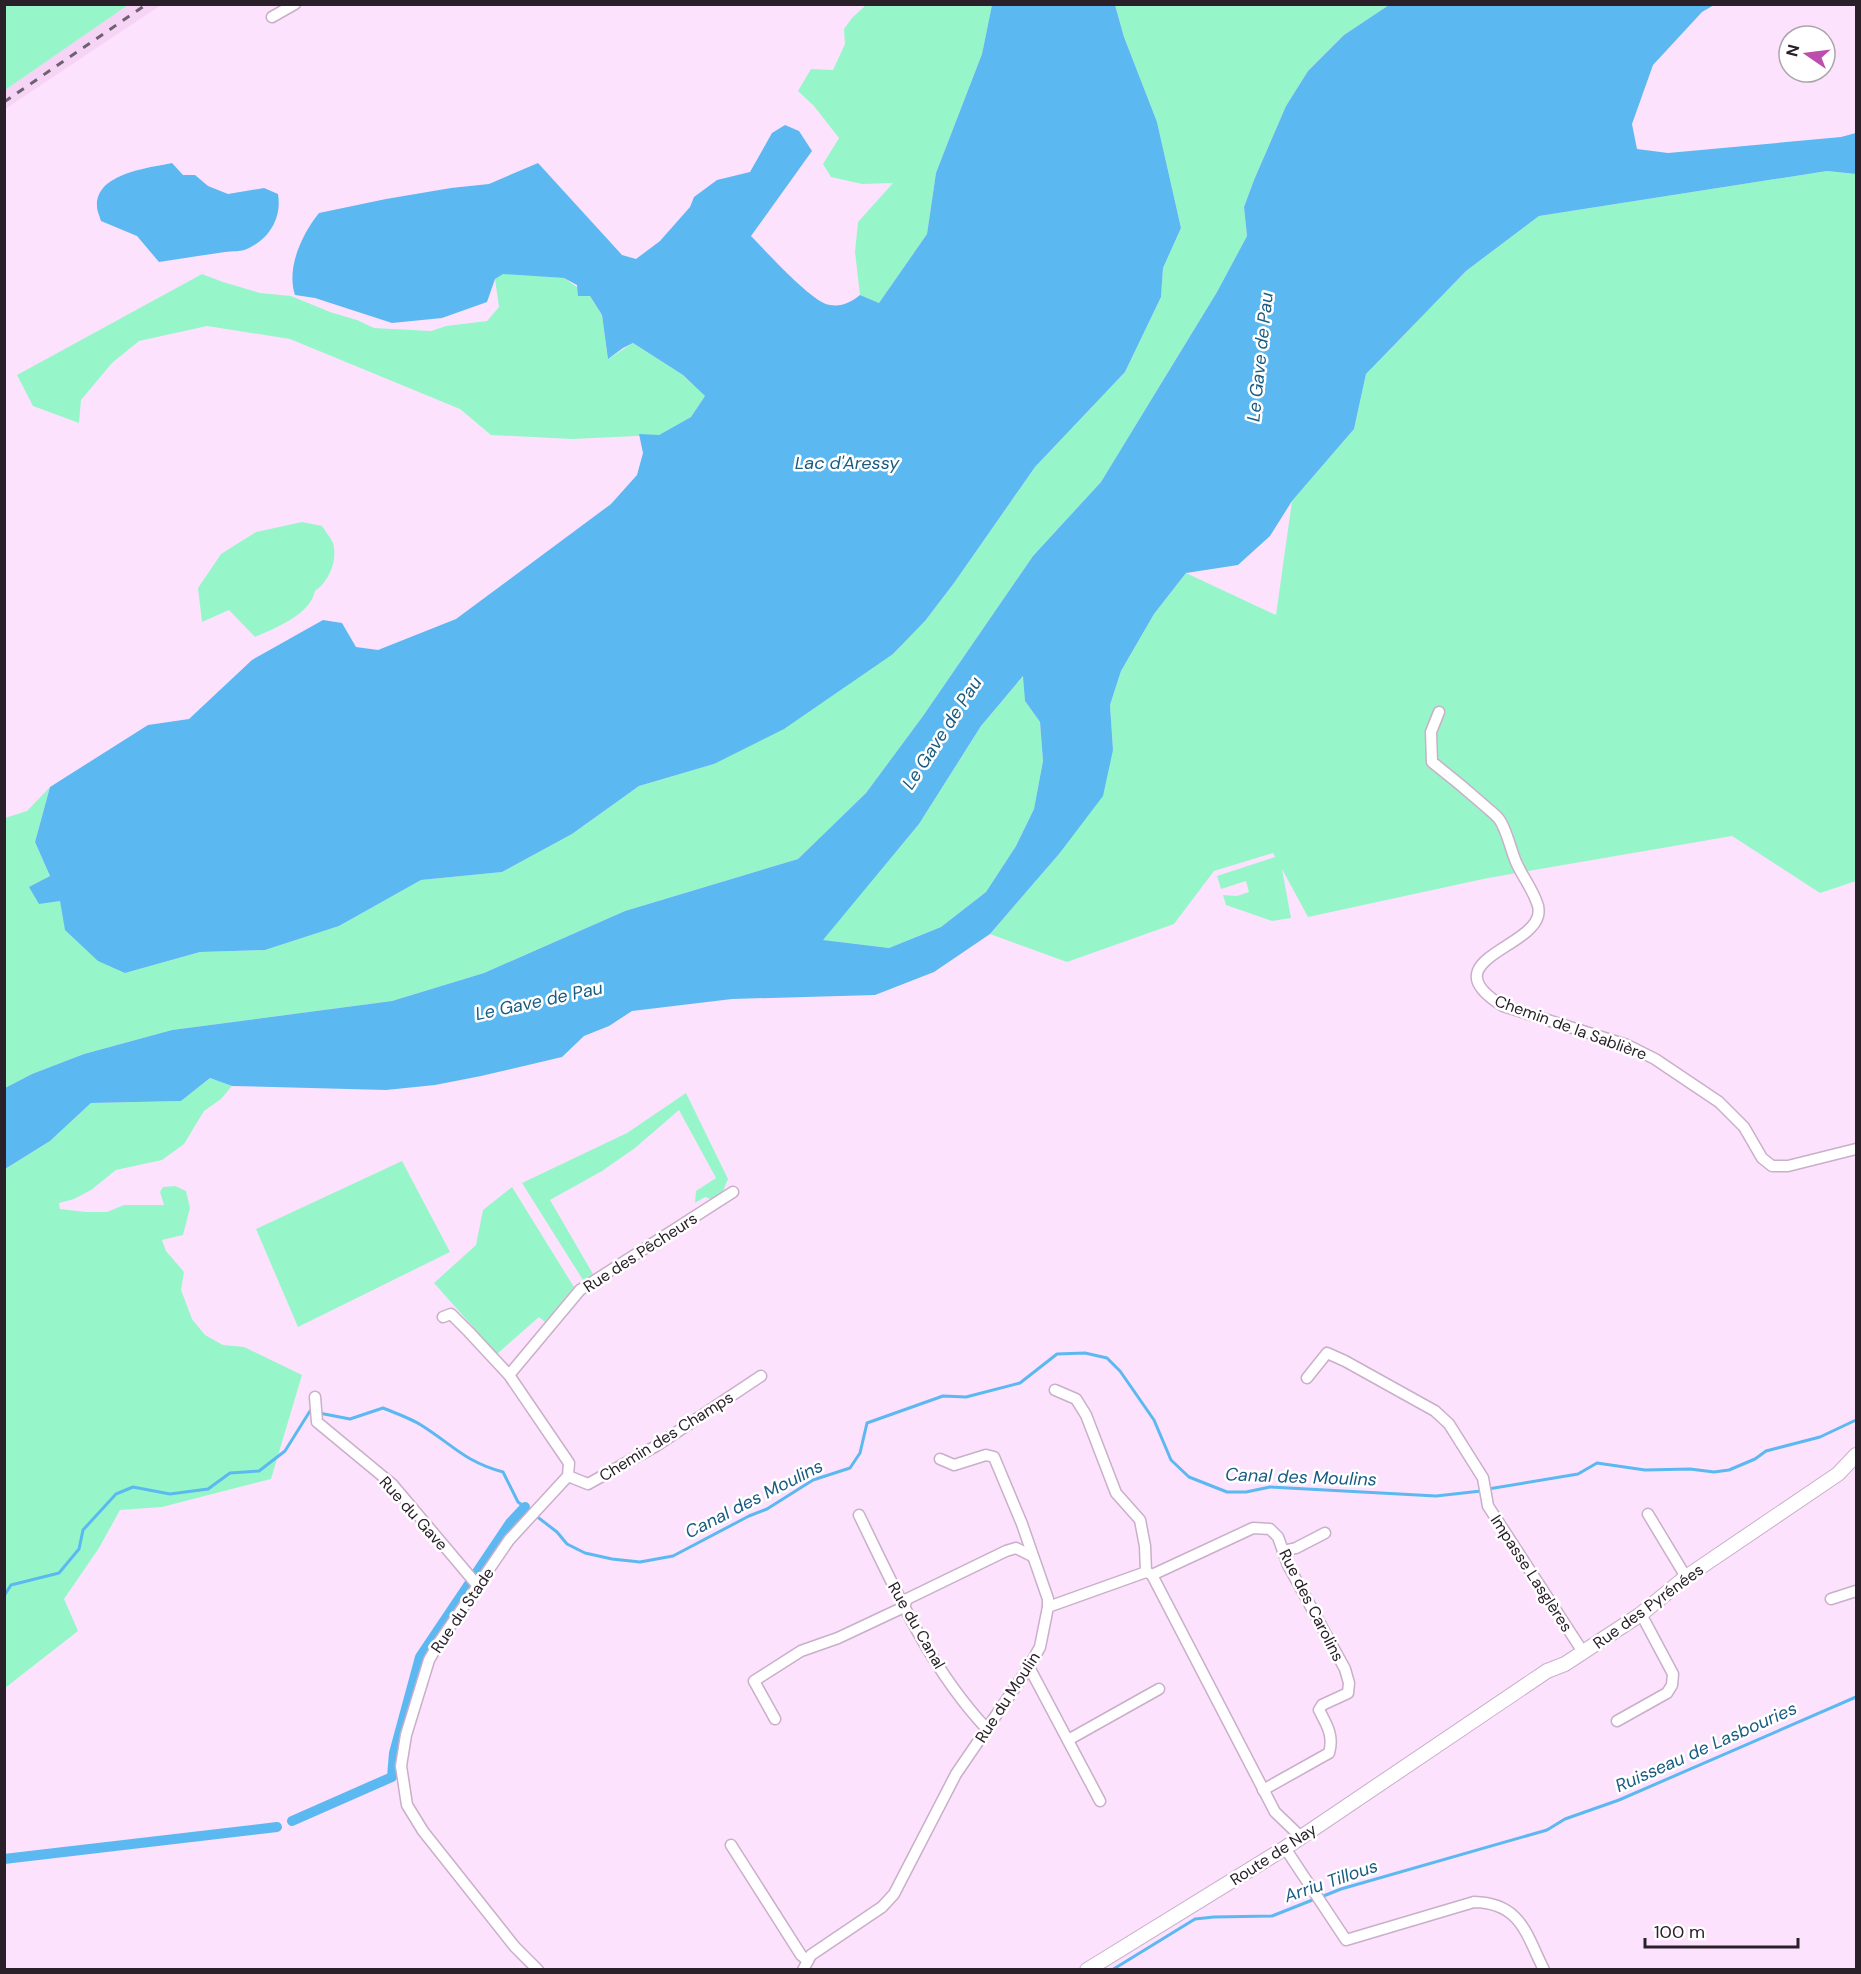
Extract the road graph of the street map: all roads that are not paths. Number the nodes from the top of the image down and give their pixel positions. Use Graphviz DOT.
graph roads {
  1 [pos="295,4"];
  2 [pos="272,17"];
  3 [pos="1439,712"];
  4 [pos="1857,1149"];
  5 [pos="733,1192"];
  6 [pos="443,1317"];
  7 [pos="509,1375"];
  8 [pos="761,1376"];
  9 [pos="1307,1378"];
  10 [pos="1055,1390"];
  11 [pos="316,1402"];
  12 [pos="1857,1455"];
  13 [pos="940,1459"];
  14 [pos="1857,1468"];
  15 [pos="1838,1474"];
  16 [pos="568,1476"];
  17 [pos="1648,1514"];
  18 [pos="859,1515"];
  19 [pos="1023,1527"];
  20 [pos="1325,1533"];
  21 [pos="1012,1550"];
  22 [pos="1283,1551"];
  23 [pos="1032,1556"];
  24 [pos="1149,1573"];
  25 [pos="1686,1577"];
  26 [pos="474,1581"];
  27 [pos="1857,1590"];
  28 [pos="1831,1599"];
  29 [pos="904,1607"];
  30 [pos="1048,1607"];
  31 [pos="1641,1614"];
  32 [pos="1583,1652"];
  33 [pos="1029,1667"];
  34 [pos="1159,1689"];
  35 [pos="775,1719"];
  36 [pos="1617,1721"];
  37 [pos="986,1728"];
  38 [pos="1455,1733"];
  39 [pos="1068,1740"];
  40 [pos="1263,1790"];
  41 [pos="1100,1801"];
  42 [pos="1301,1837"];
  43 [pos="731,1845"];
  44 [pos="1285,1848"];
  45 [pos="805,1965"];
  46 [pos="538,1970"];
  47 [pos="1087,1970"];
  48 [pos="1544,1970"];
  1 -- 2 [label="street"];
  3 -- 4 [label="street, Chemin de la Sablière"];
  5 -- 7 [label="street, Rue des Pêcheurs"];
  6 -- 7 [label="street"];
  7 -- 16 [label="street"];
  8 -- 16 [label="street, Chemin des Champs"];
  9 -- 32 [label="street, Impasse Lasglères"];
  10 -- 24 [label="street"];
  11 -- 26 [label="street, Rue du Gave"];
  12 -- 15 [label="main road, Rue des Pyrénées"];
  13 -- 19 [label="street"];
  14 -- 15 [label="main road, Rue des Pyrénées"];
  15 -- 25 [label="main road, Rue des Pyrénées"];
  16 -- 26 [label="street, Rue du Stade"];
  17 -- 25 [label="street"];
  18 -- 29 [label="street, Rue du Canal"];
  19 -- 21 [label="street"];
  19 -- 23 [label="street"];
  20 -- 22 [label="street"];
  21 -- 23 [label="street"];
  21 -- 29 [label="street"];
  22 -- 24 [label="street, Rue des Carolins"];
  22 -- 40 [label="street, Rue des Carolins"];
  23 -- 30 [label="street"];
  24 -- 30 [label="street"];
  24 -- 40 [label="street"];
  25 -- 31 [label="main road, Rue des Pyrénées"];
  26 -- 46 [label="street, Rue du Stade"];
  27 -- 28 [label="street"];
  29 -- 35 [label="street"];
  29 -- 37 [label="street, Rue du Canal"];
  30 -- 33 [label="street, Rue du Moulin"];
  31 -- 32 [label="main road, Rue des Pyrénées"];
  31 -- 36 [label="street"];
  32 -- 38 [label="main road, Rue des Pyrénées"];
  33 -- 37 [label="street, Rue du Moulin"];
  33 -- 39 [label="street"];
  34 -- 39 [label="street"];
  37 -- 45 [label="street, Rue du Moulin"];
  38 -- 42 [label="main road, Route de Nay"];
  39 -- 41 [label="street"];
  40 -- 42 [label="street"];
  42 -- 44 [label="main road, Route de Nay"];
  43 -- 45 [label="street"];
  44 -- 47 [label="main road, Route de Nay"];
  44 -- 48 [label="street"];
}
